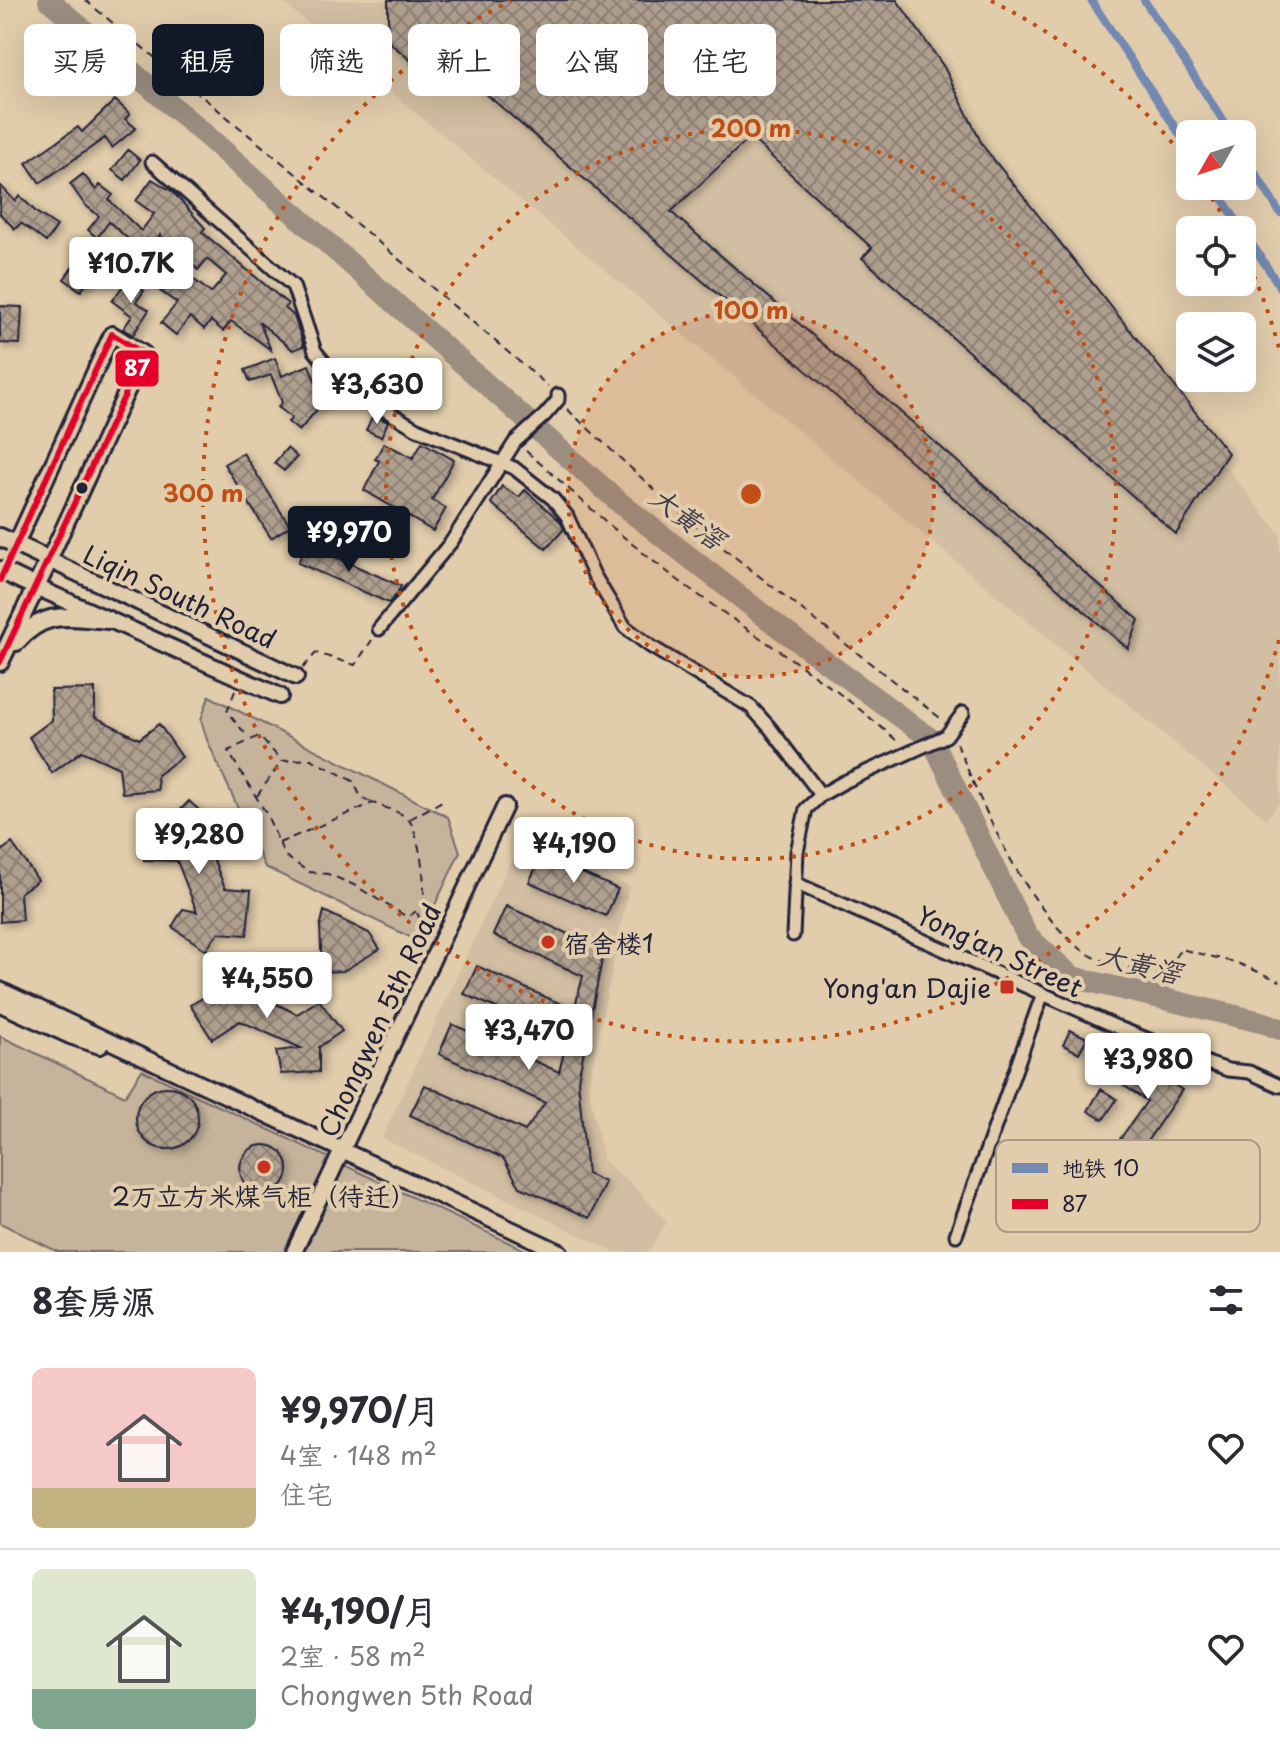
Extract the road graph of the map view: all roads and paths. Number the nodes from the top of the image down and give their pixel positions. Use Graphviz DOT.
graph roads {
  1 [pos="85,0"];
  2 [pos="152,162"];
  3 [pos="558,397"];
  4 [pos="515,442"];
  5 [pos="503,462"];
  6 [pos="0,537"];
  7 [pos="16,544"];
  8 [pos="49,560"];
  9 [pos="1,574"];
  10 [pos="36,587"];
  11 [pos="108,620"];
  12 [pos="379,629"];
  13 [pos="1,660"];
  14 [pos="241,677"];
  15 [pos="296,677"];
  16 [pos="280,696"];
  17 [pos="963,713"];
  18 [pos="949,732"];
  19 [pos="250,739"];
  20 [pos="913,751"];
  21 [pos="282,761"];
  22 [pos="821,795"];
  23 [pos="257,797"];
  24 [pos="444,800"];
  25 [pos="373,803"];
  26 [pos="505,806"];
  27 [pos="409,819"];
  28 [pos="279,843"];
  29 [pos="795,883"];
  30 [pos="417,912"];
  31 [pos="793,935"];
  32 [pos="430,938"];
  33 [pos="1280,981"];
  34 [pos="0,990"];
  35 [pos="1042,996"];
  36 [pos="0,1004"];
  37 [pos="153,1063"];
  38 [pos="1280,1086"];
  39 [pos="344,1151"];
  40 [pos="956,1235"];
  41 [pos="294,1252"];
  42 [pos="560,1252"];
  1 -- 3 [label="path"];
  2 -- 5 [label="street"];
  3 -- 4 [label="street"];
  3 -- 18 [label="path"];
  4 -- 5 [label="street"];
  4 -- 20 [label="path"];
  5 -- 12 [label="street"];
  5 -- 22 [label="street"];
  6 -- 7 [label="main road, Liqin South Road"];
  7 -- 8 [label="main road, Liqin South Road"];
  7 -- 8 [label="street"];
  7 -- 9 [label="main road"];
  8 -- 10 [label="main road"];
  8 -- 15 [label="street, Liqin South Road"];
  9 -- 10 [label="main road, Liqin South Road"];
  10 -- 11 [label="street, Liqin South Road"];
  10 -- 13 [label="main road"];
  11 -- 13 [label="main road"];
  11 -- 14 [label="street, Liqin South Road"];
  12 -- 15 [label="path"];
  14 -- 16 [label="street, Liqin South Road"];
  14 -- 19 [label="path"];
  17 -- 18 [label="street"];
  18 -- 20 [label="street"];
  18 -- 33 [label="path"];
  19 -- 21 [label="path"];
  19 -- 23 [label="path"];
  20 -- 22 [label="street"];
  21 -- 23 [label="path"];
  21 -- 25 [label="path"];
  22 -- 29 [label="street"];
  23 -- 28 [label="path"];
  24 -- 27 [label="path"];
  25 -- 27 [label="path"];
  25 -- 28 [label="path"];
  26 -- 39 [label="street, Chongwen 5th Road"];
  27 -- 30 [label="path"];
  28 -- 30 [label="path"];
  29 -- 31 [label="street"];
  29 -- 35 [label="street, Yong'an Street"];
  30 -- 32 [label="path"];
  34 -- 37 [label="street"];
  35 -- 38 [label="street, Yong'an Street"];
  35 -- 40 [label="street"];
  36 -- 37 [label="street"];
  37 -- 39 [label="street"];
  39 -- 41 [label="street, Chongwen 5th Road"];
  39 -- 42 [label="street"];
}
